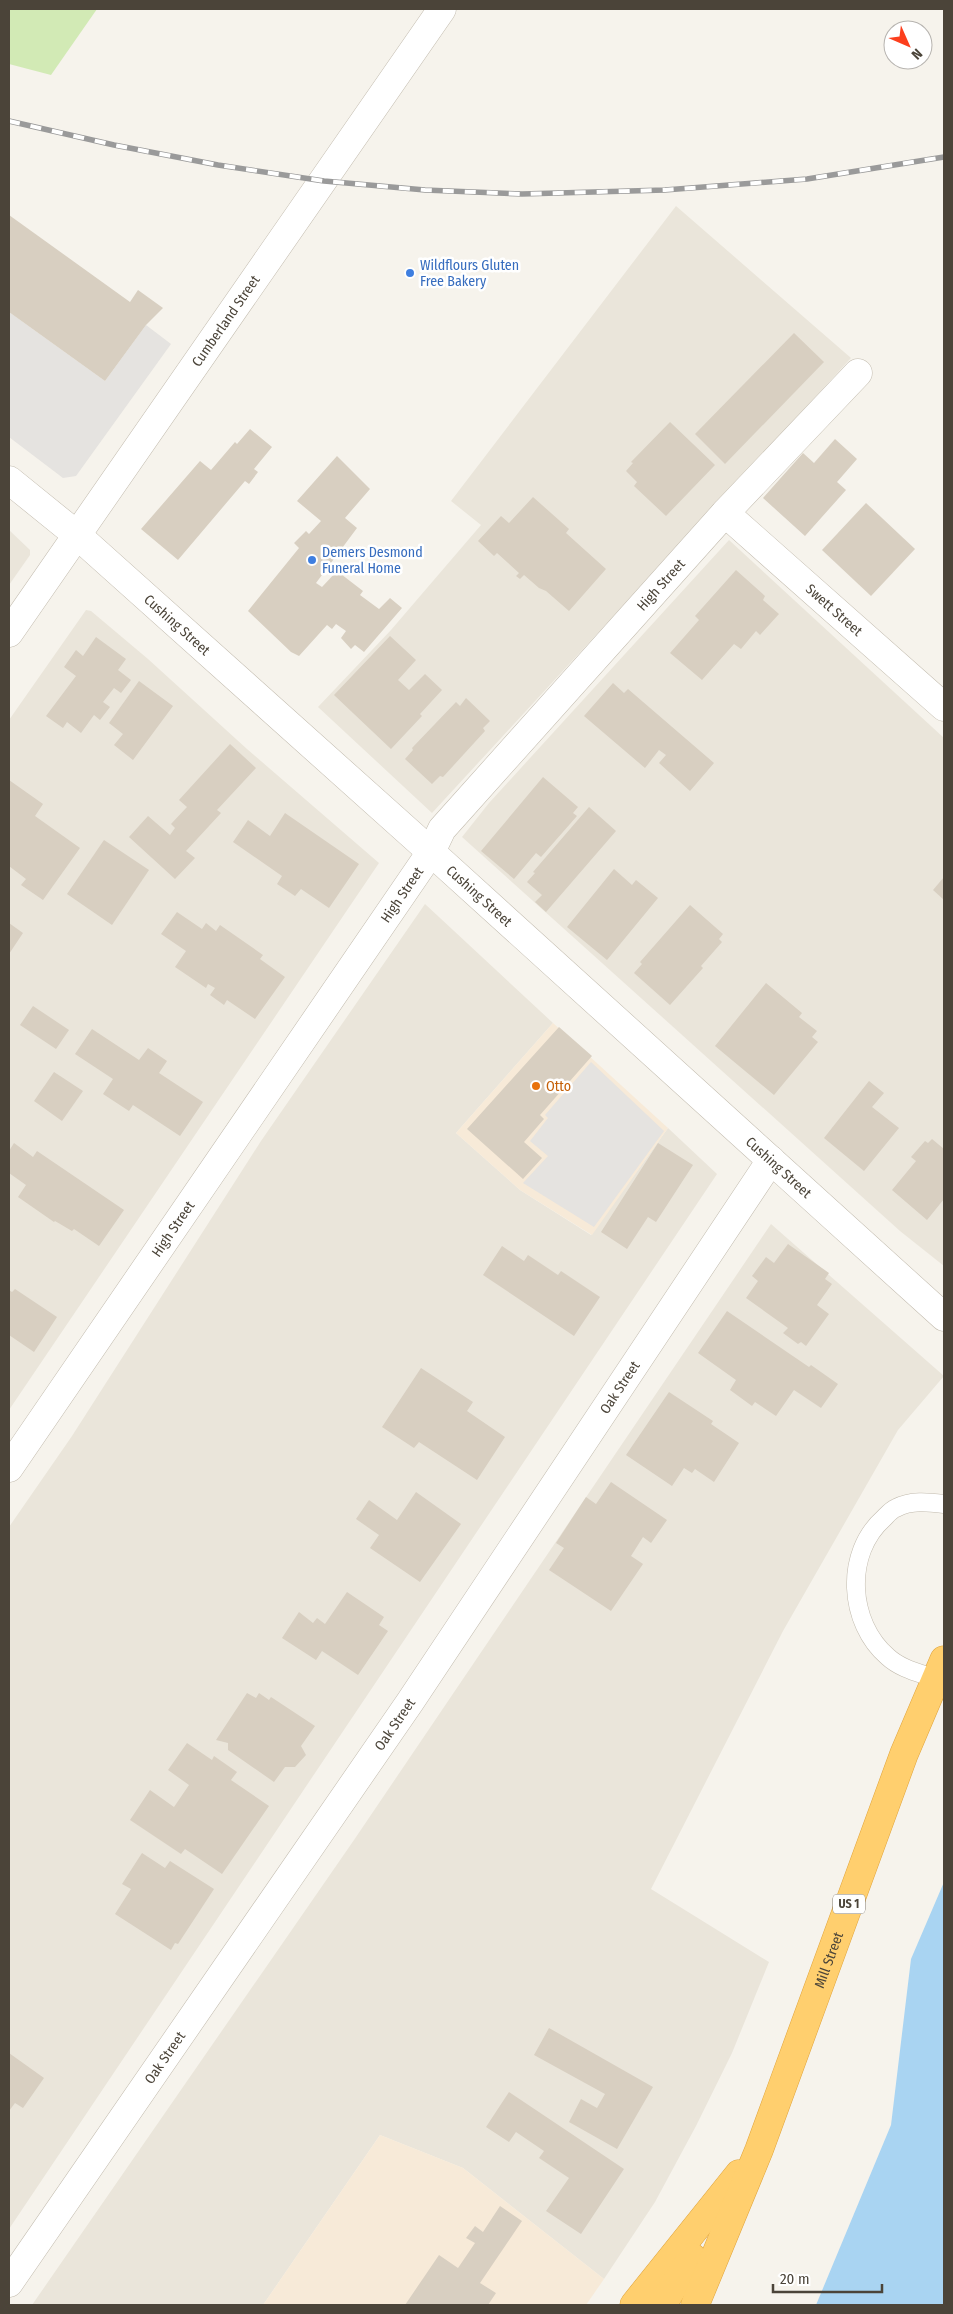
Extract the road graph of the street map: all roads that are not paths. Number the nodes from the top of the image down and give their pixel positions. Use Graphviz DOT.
graph roads {
  1 [pos="442,9"];
  2 [pos="858,373"];
  3 [pos="9,480"];
  4 [pos="725,513"];
  5 [pos="77,535"];
  6 [pos="9,633"];
  7 [pos="944,707"];
  8 [pos="431,852"];
  9 [pos="771,1160"];
  10 [pos="944,1317"];
  11 [pos="9,1468"];
  12 [pos="944,1504"];
  13 [pos="940,1670"];
  14 [pos="759,2150"];
  15 [pos="9,2283"];
  16 [pos="634,2305"];
  17 [pos="662,2305"];
  18 [pos="695,2305"];
  19 [pos="709,2305"];
  1 -- 5 [label="street, Cumberland Street"];
  2 -- 4 [label="street, High Street"];
  3 -- 5 [label="street, Cushing Street"];
  4 -- 7 [label="street, Swett Street"];
  4 -- 8 [label="street, High Street"];
  5 -- 6 [label="street, Cumberland Street"];
  5 -- 8 [label="street, Cushing Street"];
  8 -- 9 [label="street, Cushing Street"];
  8 -- 11 [label="street, High Street"];
  9 -- 10 [label="street, Cushing Street"];
  9 -- 15 [label="street, Oak Street"];
  12 -- 13 [label="lane"];
  13 -- 14 [label="highway, Mill Street / US 1"];
  14 -- 16 [label="highway"];
  14 -- 17 [label="highway, US 1"];
  14 -- 18 [label="highway, US 1"];
  14 -- 19 [label="highway"];
}
